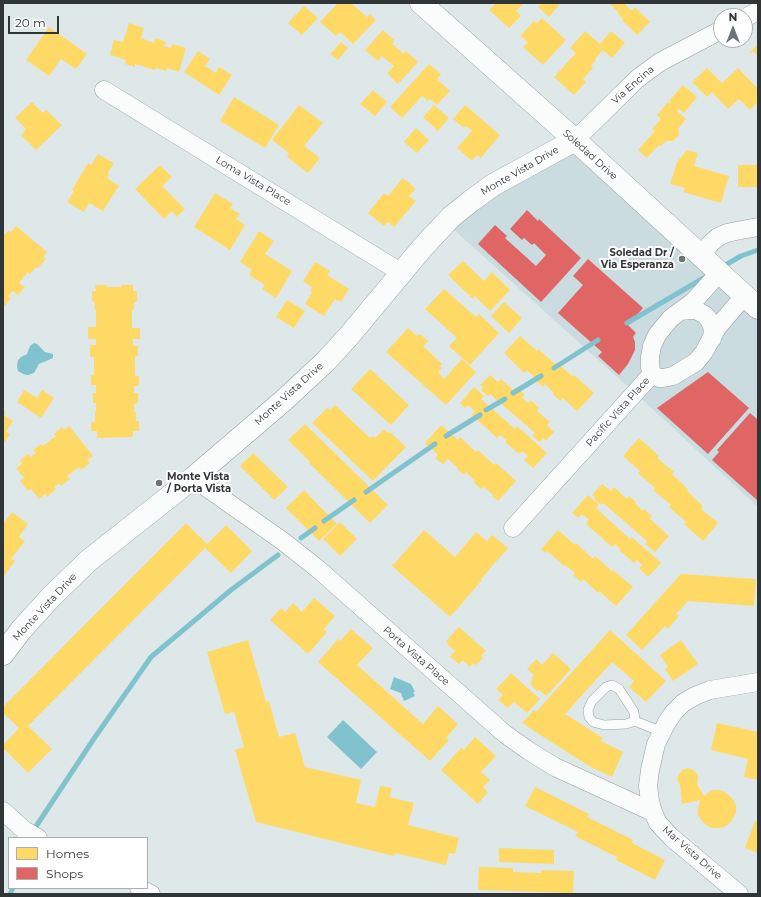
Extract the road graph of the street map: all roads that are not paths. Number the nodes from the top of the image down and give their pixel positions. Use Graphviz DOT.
graph roads {
  1 [pos="421,3"];
  2 [pos="713,34"];
  3 [pos="104,90"];
  4 [pos="575,140"];
  5 [pos="758,228"];
  6 [pos="701,255"];
  7 [pos="402,272"];
  8 [pos="719,273"];
  9 [pos="751,302"];
  10 [pos="681,311"];
  11 [pos="712,339"];
  12 [pos="652,374"];
  13 [pos="192,478"];
  14 [pos="513,528"];
  15 [pos="3,654"];
  16 [pos="758,682"];
  17 [pos="635,721"];
  18 [pos="662,732"];
  19 [pos="3,811"];
  20 [pos="653,812"];
  21 [pos="36,837"];
  22 [pos="141,889"];
  23 [pos="151,894"];
  24 [pos="739,894"];
  1 -- 4 [label="street, Soledad Drive"];
  2 -- 4 [label="street, Via Encina"];
  3 -- 7 [label="street, Loma Vista Place"];
  4 -- 6 [label="street, Soledad Drive"];
  4 -- 7 [label="street, Monte Vista Drive"];
  5 -- 6 [label="street"];
  6 -- 8 [label="street, Soledad Drive"];
  7 -- 13 [label="street, Monte Vista Drive"];
  8 -- 9 [label="street, Soledad Drive"];
  8 -- 10 [label="street, Pacific Vista Place"];
  9 -- 11 [label="street"];
  10 -- 11 [label="street"];
  10 -- 12 [label="street, Pacific Vista Place"];
  11 -- 12 [label="street"];
  12 -- 14 [label="street, Pacific Vista Place"];
  13 -- 15 [label="street, Monte Vista Drive"];
  13 -- 20 [label="street, Porta Vista Place"];
  16 -- 18 [label="street, Mar Vista Drive"];
  17 -- 17 [label="lane"];
  17 -- 18 [label="lane"];
  18 -- 20 [label="street, Mar Vista Drive"];
  19 -- 21 [label="street"];
  20 -- 24 [label="street, Mar Vista Drive"];
  22 -- 23 [label="street"];
}
